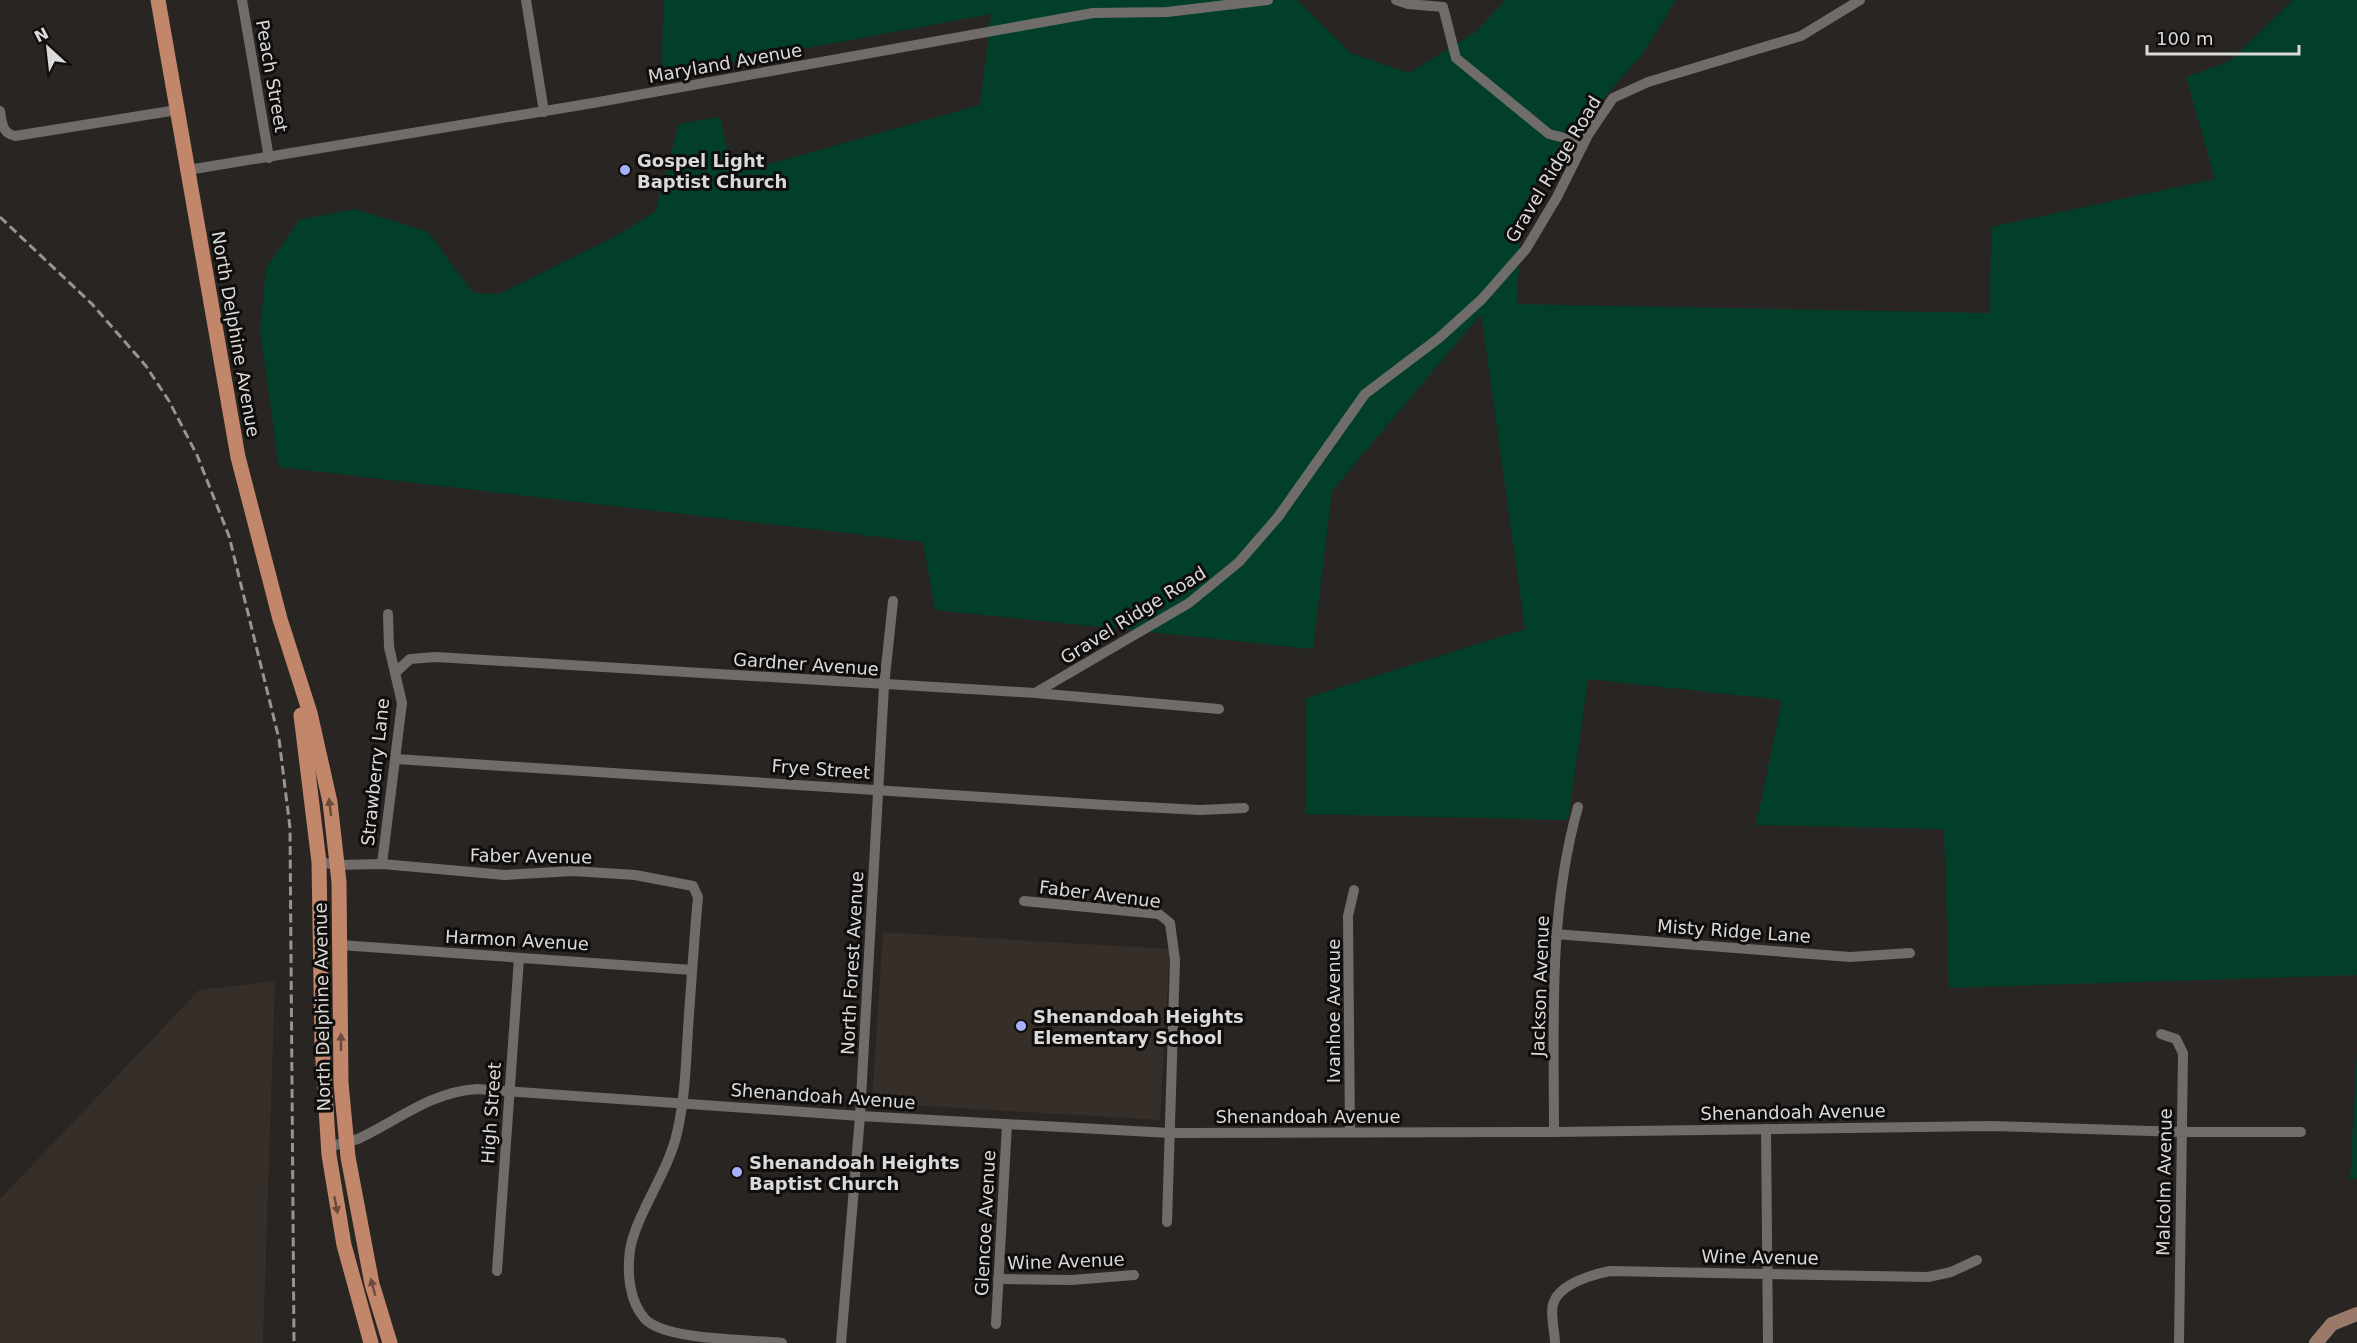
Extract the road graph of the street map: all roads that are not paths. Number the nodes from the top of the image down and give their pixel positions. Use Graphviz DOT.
graph roads {
  1 [pos="158,0"];
  2 [pos="242,0"];
  3 [pos="526,0"];
  4 [pos="1268,0"];
  5 [pos="1396,0"];
  6 [pos="1860,0"];
  7 [pos="177,110"];
  8 [pos="0,111"];
  9 [pos="544,112"];
  10 [pos="1584,143"];
  11 [pos="269,158"];
  12 [pos="188,170"];
  13 [pos="893,601"];
  14 [pos="388,614"];
  15 [pos="294,670"];
  16 [pos="396,672"];
  17 [pos="884,686"];
  18 [pos="1035,693"];
  19 [pos="1219,709"];
  20 [pos="396,759"];
  21 [pos="878,790"];
  22 [pos="1578,807"];
  23 [pos="1244,808"];
  24 [pos="320,862"];
  25 [pos="382,864"];
  26 [pos="337,865"];
  27 [pos="1354,890"];
  28 [pos="1024,901"];
  29 [pos="1555,934"];
  30 [pos="340,945"];
  31 [pos="1910,952"];
  32 [pos="519,958"];
  33 [pos="692,969"];
  34 [pos="2161,1034"];
  35 [pos="509,1091"];
  36 [pos="682,1103"];
  37 [pos="860,1116"];
  38 [pos="1007,1124"];
  39 [pos="1766,1129"];
  40 [pos="1350,1132"];
  41 [pos="1554,1132"];
  42 [pos="2182,1132"];
  43 [pos="2301,1132"];
  44 [pos="1170,1133"];
  45 [pos="347,1142"];
  46 [pos="328,1147"];
  47 [pos="1167,1222"];
  48 [pos="1977,1260"];
  49 [pos="497,1271"];
  50 [pos="1768,1274"];
  51 [pos="1134,1275"];
  52 [pos="998,1279"];
  53 [pos="2357,1314"];
  54 [pos="996,1324"];
  55 [pos="371,1343"];
  56 [pos="390,1343"];
  57 [pos="782,1343"];
  58 [pos="841,1343"];
  59 [pos="1555,1343"];
  60 [pos="1768,1343"];
  61 [pos="2178,1343"];
  62 [pos="2316,1343"];
  1 -- 7 [label="main road, North Delphine Avenue"];
  2 -- 11 [label="street, Peach Street"];
  3 -- 9 [label="street"];
  4 -- 9 [label="street, Maryland Avenue"];
  5 -- 10 [label="street"];
  6 -- 10 [label="street, Gravel Ridge Road"];
  7 -- 8 [label="street"];
  7 -- 12 [label="main road, North Delphine Avenue"];
  9 -- 11 [label="street, Maryland Avenue"];
  10 -- 18 [label="street, Gravel Ridge Road"];
  11 -- 12 [label="street, Maryland Avenue"];
  12 -- 15 [label="main road, North Delphine Avenue"];
  13 -- 17 [label="street, North Forest Avenue"];
  14 -- 16 [label="street, Strawberry Lane"];
  15 -- 24 [label="main road, North Delphine Avenue"];
  26 -- 15 [label="main road, North Delphine Avenue, one-way"];
  16 -- 17 [label="street, Gardner Avenue"];
  16 -- 20 [label="street, Strawberry Lane"];
  17 -- 18 [label="street, Gardner Avenue"];
  17 -- 21 [label="street, North Forest Avenue"];
  18 -- 19 [label="street, Gardner Avenue"];
  20 -- 21 [label="street, Frye Street"];
  20 -- 25 [label="street, Strawberry Lane"];
  21 -- 23 [label="street, Frye Street"];
  21 -- 37 [label="street, North Forest Avenue"];
  22 -- 29 [label="street, Jackson Avenue"];
  24 -- 26 [label="street, Faber Avenue"];
  24 -- 46 [label="main road, North Delphine Avenue"];
  25 -- 26 [label="street, Faber Avenue"];
  25 -- 33 [label="street, Faber Avenue"];
  26 -- 30 [label="main road, North Delphine Avenue"];
  27 -- 40 [label="street, Ivanhoe Avenue"];
  28 -- 44 [label="street, Faber Avenue"];
  29 -- 31 [label="street, Misty Ridge Lane"];
  29 -- 41 [label="street, Jackson Avenue"];
  30 -- 32 [label="street, Harmon Avenue"];
  45 -- 30 [label="main road, North Delphine Avenue, one-way"];
  32 -- 33 [label="street, Harmon Avenue"];
  32 -- 35 [label="street, High Street"];
  33 -- 36 [label="street"];
  34 -- 42 [label="street, Malcolm Avenue"];
  35 -- 36 [label="street, Shenandoah Avenue"];
  35 -- 45 [label="street, Shenandoah Avenue"];
  35 -- 49 [label="street, High Street"];
  36 -- 37 [label="street, Shenandoah Avenue"];
  36 -- 57 [label="street"];
  37 -- 38 [label="street, Shenandoah Avenue"];
  37 -- 58 [label="street, North Forest Avenue"];
  38 -- 44 [label="street, Shenandoah Avenue"];
  38 -- 52 [label="street, Glencoe Avenue"];
  39 -- 41 [label="street, Shenandoah Avenue"];
  39 -- 42 [label="street, Shenandoah Avenue"];
  39 -- 50 [label="street"];
  40 -- 41 [label="street, Shenandoah Avenue"];
  40 -- 44 [label="street, Shenandoah Avenue"];
  42 -- 43 [label="street, Shenandoah Avenue"];
  42 -- 61 [label="street, Malcolm Avenue"];
  44 -- 47 [label="street"];
  45 -- 46 [label="street, Shenandoah Avenue"];
  56 -- 45 [label="main road, North Delphine Avenue, one-way"];
  46 -- 55 [label="main road, North Delphine Avenue, one-way"];
  48 -- 50 [label="street, Wine Avenue"];
  50 -- 59 [label="street, Wine Avenue"];
  50 -- 60 [label="street"];
  51 -- 52 [label="street, Wine Avenue"];
  52 -- 54 [label="street, Glencoe Avenue"];
  53 -- 62 [label="street"];
}
